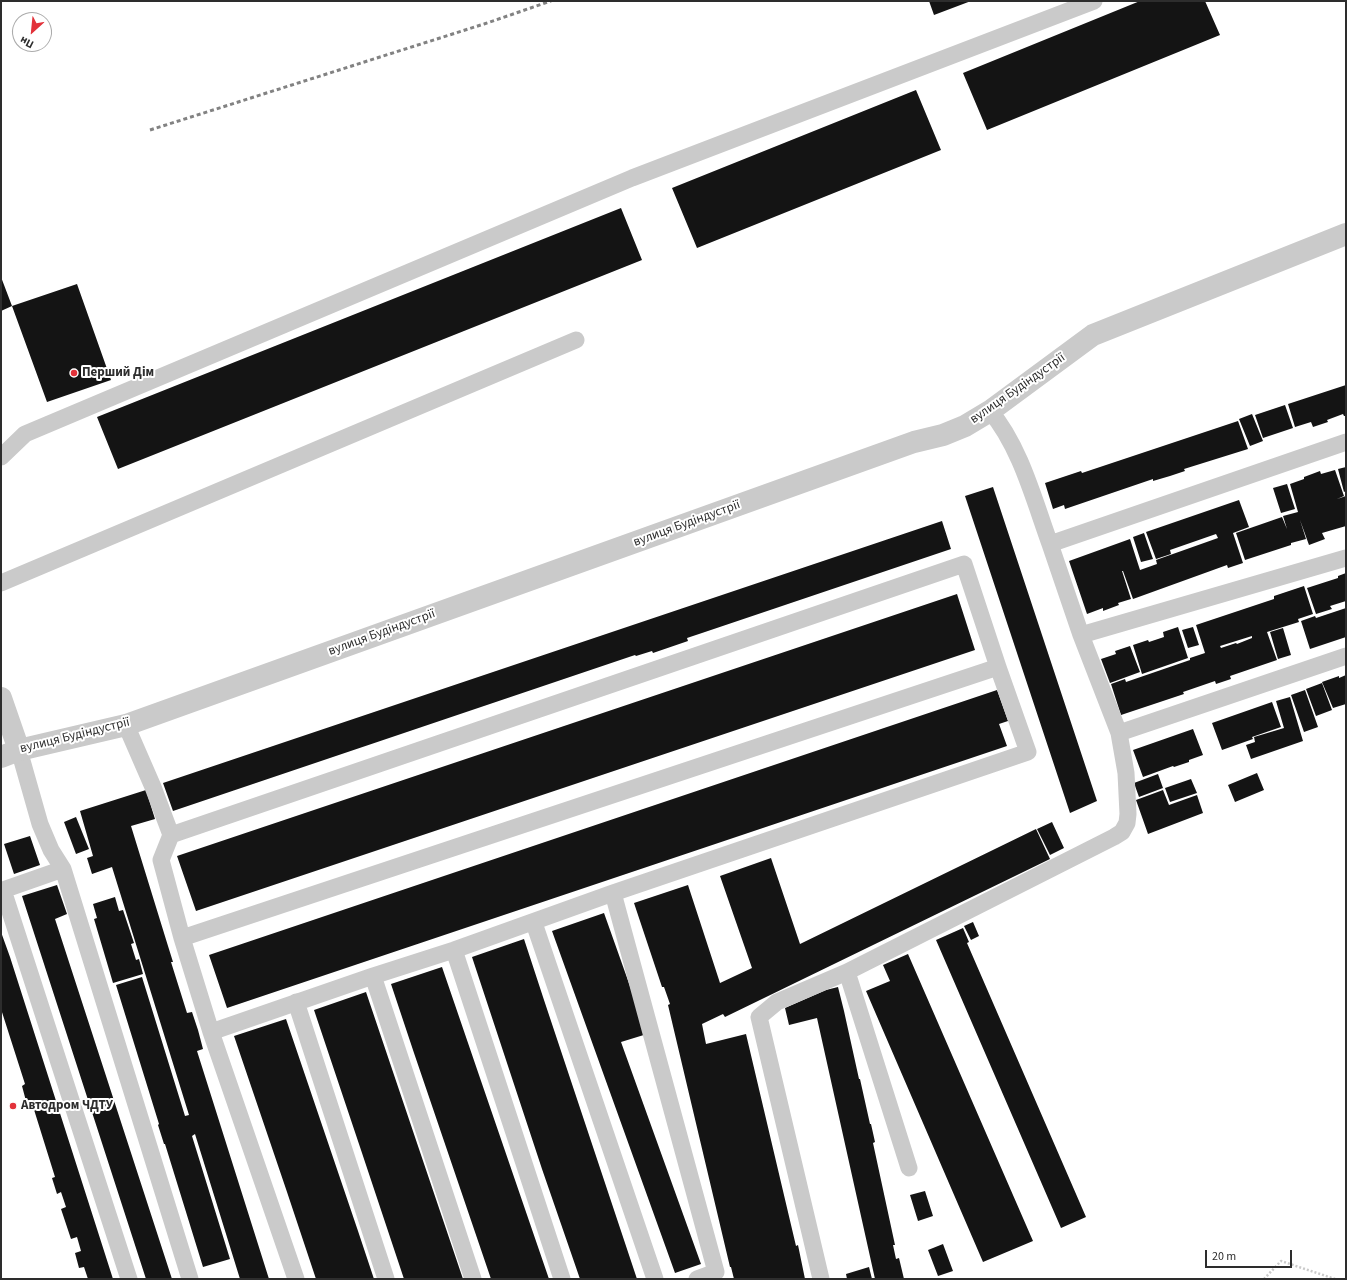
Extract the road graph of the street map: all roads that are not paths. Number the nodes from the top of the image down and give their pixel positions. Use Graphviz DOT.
graph roads {
  1 [pos="1094,1"];
  2 [pos="1346,234"];
  3 [pos="576,340"];
  4 [pos="990,411"];
  5 [pos="1346,442"];
  6 [pos="1,457"];
  7 [pos="1050,544"];
  8 [pos="1346,558"];
  9 [pos="1,583"];
  10 [pos="1081,636"];
  11 [pos="1346,656"];
  12 [pos="998,667"];
  13 [pos="1,698"];
  14 [pos="126,725"];
  15 [pos="1119,733"];
  16 [pos="10,753"];
  17 [pos="171,835"];
  18 [pos="63,869"];
  19 [pos="613,893"];
  20 [pos="534,922"];
  21 [pos="182,938"];
  22 [pos="454,950"];
  23 [pos="847,972"];
  24 [pos="373,976"];
  25 [pos="296,1002"];
  26 [pos="211,1032"];
  27 [pos="909,1168"];
  28 [pos="129,1279"];
  29 [pos="190,1279"];
  30 [pos="296,1279"];
  31 [pos="386,1279"];
  32 [pos="473,1279"];
  33 [pos="562,1279"];
  34 [pos="655,1279"];
  35 [pos="697,1279"];
  36 [pos="821,1279"];
  1 -- 6 [label="lane"];
  2 -- 4 [label="street, вулиця Будіндустрії"];
  3 -- 9 [label="lane"];
  4 -- 7 [label="lane"];
  4 -- 14 [label="street, вулиця Будіндустрії"];
  5 -- 7 [label="lane"];
  7 -- 10 [label="lane"];
  8 -- 10 [label="lane"];
  10 -- 15 [label="lane"];
  11 -- 15 [label="lane"];
  12 -- 17 [label="lane"];
  12 -- 19 [label="lane"];
  12 -- 21 [label="lane"];
  13 -- 16 [label="street"];
  14 -- 16 [label="street, вулиця Будіндустрії"];
  14 -- 17 [label="lane"];
  15 -- 23 [label="lane"];
  16 -- 18 [label="lane"];
  17 -- 21 [label="lane"];
  18 -- 28 [label="lane"];
  18 -- 29 [label="lane"];
  19 -- 20 [label="lane"];
  19 -- 35 [label="lane"];
  20 -- 22 [label="lane"];
  20 -- 34 [label="lane"];
  21 -- 26 [label="lane"];
  22 -- 24 [label="lane"];
  22 -- 33 [label="lane"];
  23 -- 27 [label="lane"];
  23 -- 36 [label="lane"];
  24 -- 25 [label="lane"];
  24 -- 32 [label="lane"];
  25 -- 26 [label="lane"];
  25 -- 31 [label="lane"];
  26 -- 30 [label="lane"];
}
